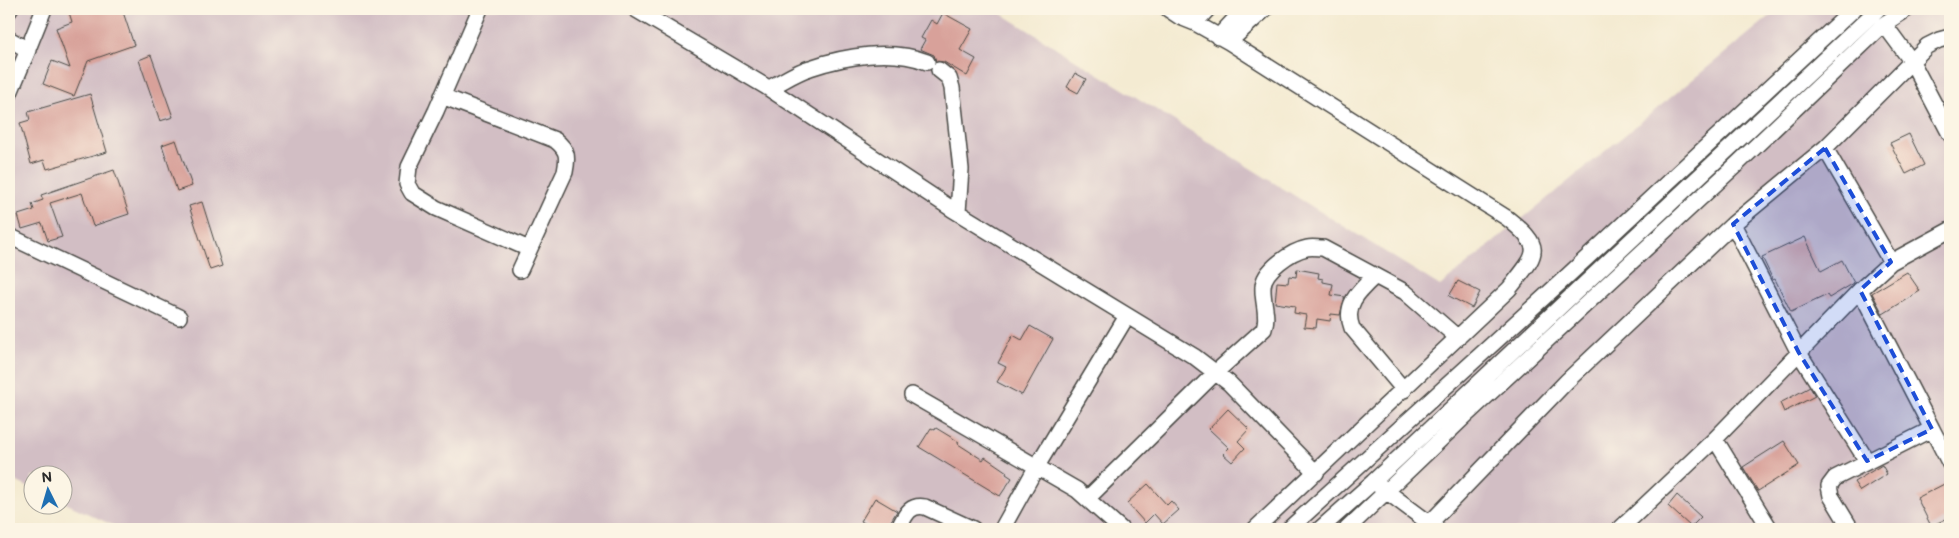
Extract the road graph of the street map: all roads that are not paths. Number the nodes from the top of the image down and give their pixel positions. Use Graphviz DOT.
graph roads {
  1 [pos="44,9"];
  2 [pos="480,9"];
  3 [pos="634,9"];
  4 [pos="1168,9"];
  5 [pos="1208,9"];
  6 [pos="1244,9"];
  7 [pos="1265,9"];
  8 [pos="1854,9"];
  9 [pos="1878,9"];
  10 [pos="1907,9"];
  11 [pos="1195,23"];
  12 [pos="1884,24"];
  13 [pos="1950,37"];
  14 [pos="9,39"];
  15 [pos="1224,40"];
  16 [pos="28,49"];
  17 [pos="1912,62"];
  18 [pos="769,88"];
  19 [pos="9,96"];
  20 [pos="442,96"];
  21 [pos="1950,134"];
  22 [pos="1824,148"];
  23 [pos="958,212"];
  24 [pos="1732,224"];
  25 [pos="1950,230"];
  26 [pos="9,236"];
  27 [pos="529,249"];
  28 [pos="1891,262"];
  29 [pos="520,270"];
  30 [pos="1375,276"];
  31 [pos="1860,290"];
  32 [pos="179,316"];
  33 [pos="1127,316"];
  34 [pos="1458,338"];
  35 [pos="1799,353"];
  36 [pos="1215,373"];
  37 [pos="1404,390"];
  38 [pos="912,395"];
  39 [pos="1932,429"];
  40 [pos="1715,438"];
  41 [pos="1867,460"];
  42 [pos="1950,464"];
  43 [pos="1037,466"];
  44 [pos="1352,472"];
  45 [pos="1316,473"];
  46 [pos="1373,482"];
  47 [pos="1385,491"];
  48 [pos="1087,498"];
  49 [pos="1433,527"];
  50 [pos="898,529"];
  51 [pos="973,529"];
  52 [pos="1002,529"];
  53 [pos="1122,529"];
  54 [pos="1255,529"];
  55 [pos="1288,529"];
  56 [pos="1320,529"];
  57 [pos="1347,529"];
  58 [pos="1620,529"];
  59 [pos="1770,529"];
  60 [pos="1851,529"];
  1 -- 16 [label="street"];
  2 -- 20 [label="street"];
  3 -- 18 [label="street"];
  4 -- 11 [label="street"];
  5 -- 11 [label="street"];
  6 -- 15 [label="street"];
  7 -- 15 [label="street"];
  8 -- 44 [label="street"];
  9 -- 46 [label="street"];
  10 -- 12 [label="street"];
  11 -- 15 [label="street"];
  12 -- 17 [label="street"];
  12 -- 47 [label="street"];
  13 -- 17 [label="street"];
  14 -- 16 [label="street"];
  15 -- 34 [label="street"];
  16 -- 19 [label="street"];
  17 -- 21 [label="street"];
  17 -- 22 [label="street"];
  18 -- 23 [label="street"];
  18 -- 23 [label="street"];
  20 -- 27 [label="street"];
  20 -- 27 [label="street"];
  22 -- 24 [label="street"];
  22 -- 28 [label="street"];
  23 -- 33 [label="street"];
  24 -- 35 [label="street"];
  24 -- 49 [label="street"];
  25 -- 28 [label="street"];
  26 -- 32 [label="street"];
  27 -- 29 [label="street"];
  28 -- 31 [label="street"];
  30 -- 34 [label="street"];
  30 -- 36 [label="street"];
  30 -- 37 [label="street"];
  31 -- 35 [label="street"];
  31 -- 39 [label="street"];
  33 -- 36 [label="street"];
  33 -- 43 [label="street"];
  34 -- 37 [label="street"];
  35 -- 40 [label="street"];
  35 -- 41 [label="street"];
  36 -- 45 [label="street"];
  36 -- 48 [label="street"];
  37 -- 45 [label="street"];
  38 -- 43 [label="street"];
  39 -- 41 [label="street"];
  39 -- 42 [label="street"];
  40 -- 58 [label="street"];
  40 -- 59 [label="street"];
  41 -- 60 [label="street"];
  43 -- 48 [label="street"];
  43 -- 52 [label="street"];
  44 -- 46 [label="street"];
  44 -- 55 [label="street"];
  45 -- 54 [label="street"];
  46 -- 47 [label="street"];
  46 -- 56 [label="street"];
  47 -- 49 [label="street"];
  47 -- 57 [label="street"];
  48 -- 53 [label="street"];
  50 -- 51 [label="street"];
}
